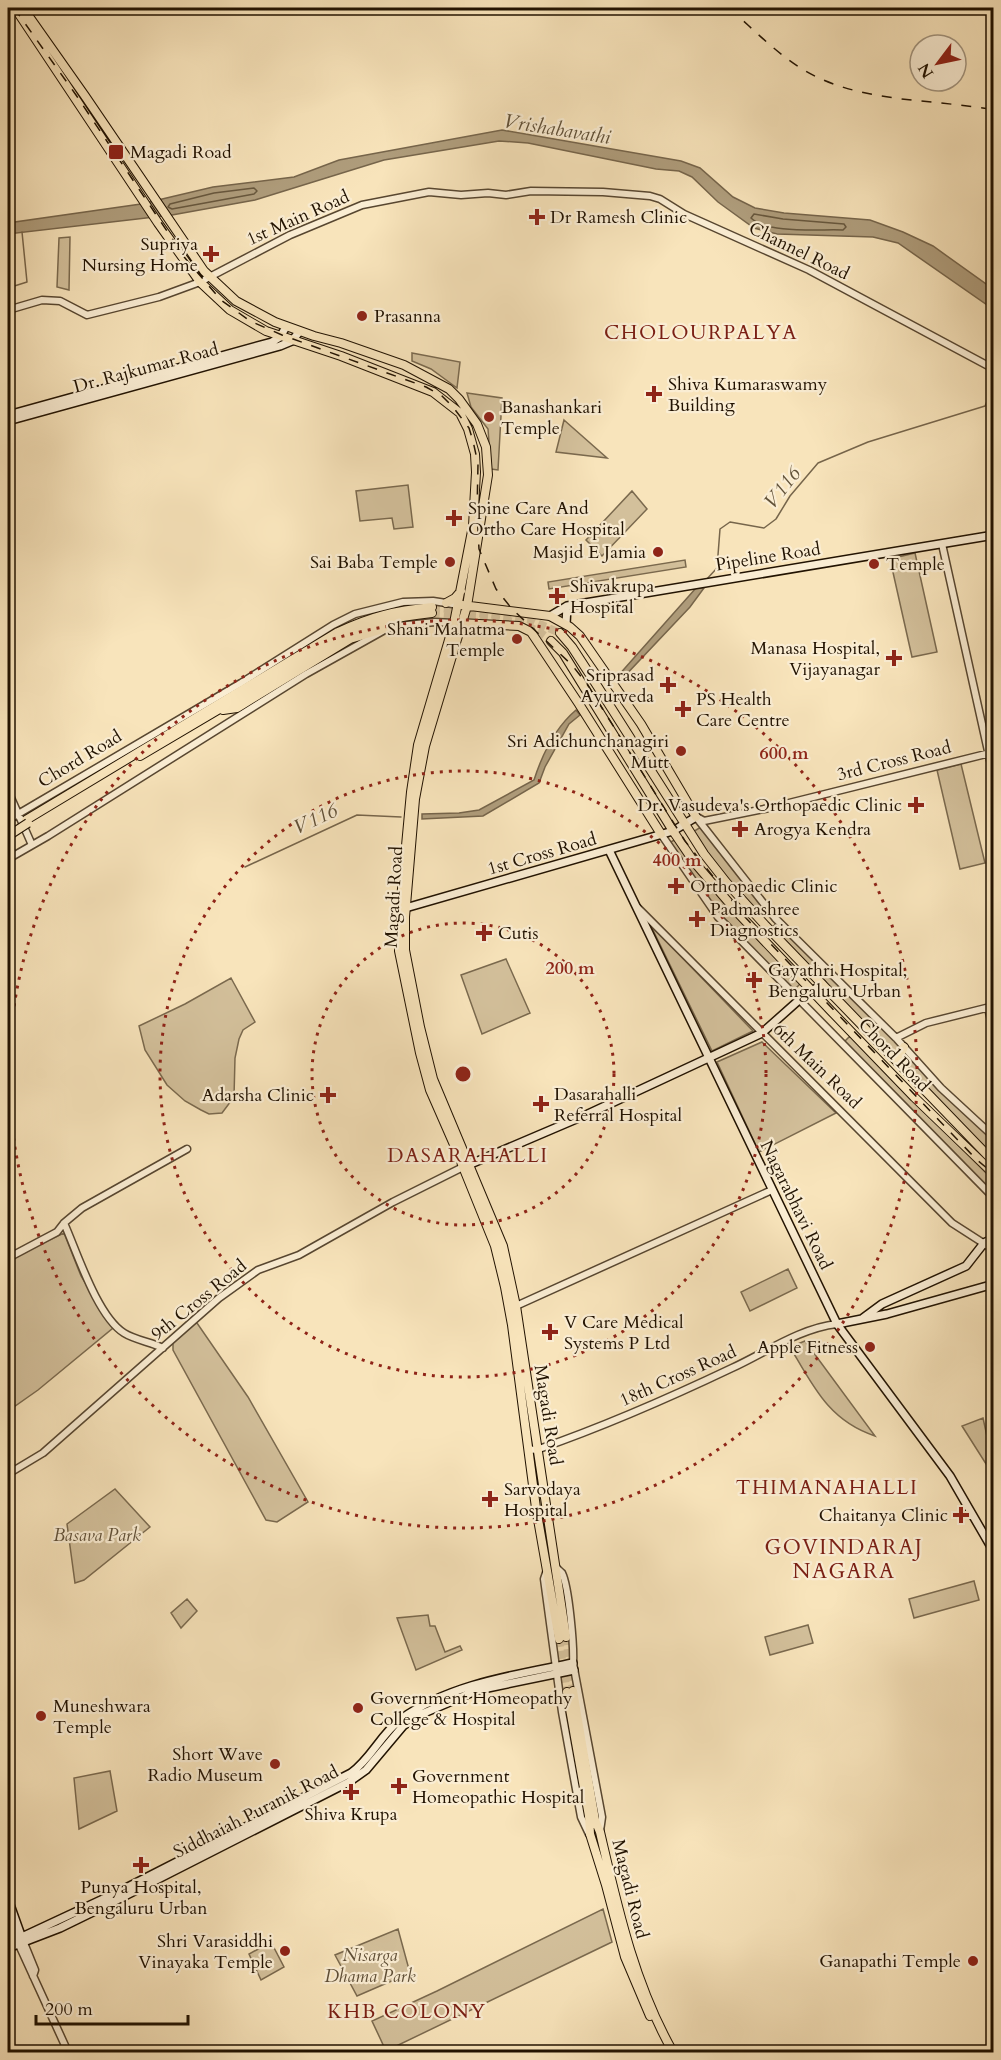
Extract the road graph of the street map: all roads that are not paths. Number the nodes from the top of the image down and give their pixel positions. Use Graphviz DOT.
graph roads {
  1 [pos="15,8"];
  2 [pos="23,8"];
  3 [pos="582,193"];
  4 [pos="166,216"];
  5 [pos="157,221"];
  6 [pos="209,276"];
  7 [pos="200,282"];
  8 [pos="8,310"];
  9 [pos="286,327"];
  10 [pos="299,332"];
  11 [pos="280,337"];
  12 [pos="292,341"];
  13 [pos="993,369"];
  14 [pos="8,415"];
  15 [pos="8,421"];
  16 [pos="993,535"];
  17 [pos="942,544"];
  18 [pos="466,591"];
  19 [pos="446,603"];
  20 [pos="463,605"];
  21 [pos="567,606"];
  22 [pos="491,609"];
  23 [pos="432,610"];
  24 [pos="550,616"];
  25 [pos="459,623"];
  26 [pos="566,624"];
  27 [pos="390,627"];
  28 [pos="560,633"];
  29 [pos="551,641"];
  30 [pos="586,692"];
  31 [pos="580,704"];
  32 [pos="214,705"];
  33 [pos="991,753"];
  34 [pos="993,778"];
  35 [pos="8,791"];
  36 [pos="8,802"];
  37 [pos="18,814"];
  38 [pos="696,817"];
  39 [pos="8,820"];
  40 [pos="27,821"];
  41 [pos="684,825"];
  42 [pos="8,831"];
  43 [pos="673,831"];
  44 [pos="661,834"];
  45 [pos="8,836"];
  46 [pos="32,845"];
  47 [pos="609,850"];
  48 [pos="8,859"];
  49 [pos="635,904"];
  50 [pos="403,909"];
  51 [pos="822,984"];
  52 [pos="813,992"];
  53 [pos="799,1000"];
  54 [pos="991,1007"];
  55 [pos="762,1033"];
  56 [pos="993,1033"];
  57 [pos="896,1038"];
  58 [pos="904,1047"];
  59 [pos="708,1057"];
  60 [pos="897,1062"];
  61 [pos="993,1137"];
  62 [pos="187,1149"];
  63 [pos="993,1162"];
  64 [pos="466,1166"];
  65 [pos="993,1174"];
  66 [pos="772,1190"];
  67 [pos="993,1198"];
  68 [pos="64,1223"];
  69 [pos="993,1238"];
  70 [pos="984,1243"];
  71 [pos="993,1250"];
  72 [pos="8,1258"];
  73 [pos="993,1284"];
  74 [pos="516,1306"];
  75 [pos="861,1319"];
  76 [pos="837,1324"];
  77 [pos="163,1348"];
  78 [pos="534,1450"];
  79 [pos="8,1474"];
  80 [pos="993,1552"];
  81 [pos="551,1568"];
  82 [pos="562,1638"];
  83 [pos="573,1667"];
  84 [pos="558,1670"];
  85 [pos="600,1832"];
  86 [pos="590,1834"];
  87 [pos="8,1899"];
  88 [pos="8,1915"];
  89 [pos="20,1941"];
  90 [pos="8,1942"];
  91 [pos="8,1948"];
  92 [pos="68,2052"];
  93 [pos="668,2052"];
  94 [pos="674,2052"];
  1 -- 5 [label="main road, Magadi Road"];
  2 -- 4 [label="main road, Magadi Road"];
  3 -- 6 [label="street, 1st Main Road"];
  3 -- 13 [label="street, Channel Road"];
  4 -- 5 [label="main road"];
  4 -- 6 [label="main road, Magadi Road"];
  5 -- 7 [label="main road, Magadi Road"];
  6 -- 7 [label="street, 1st Main Road"];
  6 -- 9 [label="main road, Magadi Road"];
  7 -- 8 [label="street, 1st Main Road"];
  7 -- 11 [label="main road, Magadi Road"];
  9 -- 10 [label="main road, Magadi Road"];
  9 -- 11 [label="main road"];
  10 -- 12 [label="main road"];
  10 -- 18 [label="main road, Magadi Road"];
  11 -- 12 [label="main road, Magadi Road"];
  11 -- 14 [label="main road, Dr. Rajkumar Road"];
  12 -- 15 [label="main road, Dr. Rajkumar Road"];
  12 -- 18 [label="main road, Magadi Road"];
  16 -- 17 [label="main road, Pipeline Road"];
  17 -- 21 [label="main road, Pipeline Road"];
  17 -- 33 [label="street"];
  18 -- 19 [label="main road"];
  18 -- 20 [label="main road, Magadi Road"];
  18 -- 22 [label="main road"];
  19 -- 20 [label="street, Chord Road"];
  19 -- 32 [label="street, Chord Road"];
  20 -- 22 [label="main road"];
  20 -- 25 [label="main road, Magadi Road"];
  21 -- 24 [label="main road, Pipeline Road"];
  21 -- 26 [label="main road"];
  22 -- 24 [label="main road"];
  23 -- 32 [label="main road"];
  24 -- 26 [label="main road"];
  25 -- 27 [label="street"];
  25 -- 31 [label="main road"];
  25 -- 50 [label="main road, Magadi Road"];
  26 -- 38 [label="main road"];
  27 -- 32 [label="main road"];
  27 -- 46 [label="street"];
  28 -- 41 [label="main road, Chord Road"];
  29 -- 30 [label="main road, Chord Road"];
  30 -- 31 [label="main road"];
  30 -- 43 [label="main road, Chord Road"];
  31 -- 44 [label="main road"];
  32 -- 37 [label="street, Chord Road"];
  32 -- 40 [label="main road"];
  32 -- 40 [label="main road"];
  33 -- 34 [label="street"];
  33 -- 38 [label="street, 3rd Cross Road"];
  35 -- 37 [label="street"];
  36 -- 37 [label="street"];
  37 -- 39 [label="street, Chord Road"];
  37 -- 46 [label="street"];
  38 -- 41 [label="main road, 1st Cross Road"];
  38 -- 57 [label="street"];
  40 -- 42 [label="main road, bridge"];
  40 -- 45 [label="main road, bridge"];
  41 -- 43 [label="main road, 1st Cross Road"];
  41 -- 51 [label="main road, Chord Road"];
  43 -- 44 [label="main road, 1st Cross Road"];
  43 -- 52 [label="main road, Chord Road"];
  44 -- 47 [label="main road, 1st Cross Road"];
  44 -- 53 [label="street"];
  46 -- 48 [label="street"];
  47 -- 49 [label="main road, Nagarabhavi Road"];
  47 -- 50 [label="main road, 1st Cross Road"];
  49 -- 55 [label="street, 6th Main Road"];
  49 -- 59 [label="main road, Nagarabhavi Road"];
  50 -- 64 [label="main road, Magadi Road"];
  51 -- 52 [label="main road"];
  51 -- 60 [label="main road, Chord Road"];
  52 -- 53 [label="main road"];
  52 -- 65 [label="main road, Chord Road"];
  53 -- 55 [label="main road"];
  53 -- 67 [label="street"];
  54 -- 56 [label="street"];
  54 -- 57 [label="street"];
  55 -- 59 [label="main road"];
  55 -- 70 [label="street, 6th Main Road"];
  57 -- 58 [label="street"];
  58 -- 60 [label="main road"];
  58 -- 61 [label="street"];
  59 -- 64 [label="main road"];
  59 -- 66 [label="main road, Nagarabhavi Road"];
  60 -- 63 [label="main road, Chord Road"];
  62 -- 68 [label="street"];
  64 -- 74 [label="main road, Magadi Road"];
  64 -- 77 [label="street, 9th Cross Road"];
  64 -- 78 [label="main road, Magadi Road"];
  66 -- 74 [label="street"];
  66 -- 76 [label="main road, Nagarabhavi Road"];
  68 -- 72 [label="street"];
  68 -- 77 [label="street"];
  69 -- 70 [label="main road"];
  70 -- 71 [label="street, 6th Main Road"];
  70 -- 75 [label="main road"];
  73 -- 75 [label="main road"];
  74 -- 78 [label="main road, Magadi Road"];
  75 -- 76 [label="main road"];
  76 -- 78 [label="street, 18th Cross Road"];
  76 -- 80 [label="main road, Nagarabhavi Road"];
  77 -- 79 [label="street, 9th Cross Road"];
  78 -- 81 [label="main road, Magadi Road"];
  81 -- 82 [label="main road"];
  81 -- 83 [label="street, Magadi Road"];
  81 -- 84 [label="street, Magadi Road"];
  83 -- 84 [label="main road, Siddhaiah Puranik Road"];
  83 -- 85 [label="street, Magadi Road"];
  84 -- 86 [label="street, Magadi Road"];
  84 -- 89 [label="main road, Siddhaiah Puranik Road"];
  85 -- 86 [label="main road"];
  85 -- 94 [label="main road, Magadi Road"];
  86 -- 93 [label="main road, Magadi Road"];
  87 -- 89 [label="main road"];
  88 -- 89 [label="main road"];
  89 -- 90 [label="main road, Siddhaiah Puranik Road"];
  89 -- 91 [label="main road, Siddhaiah Puranik Road"];
  89 -- 92 [label="street"];
}
